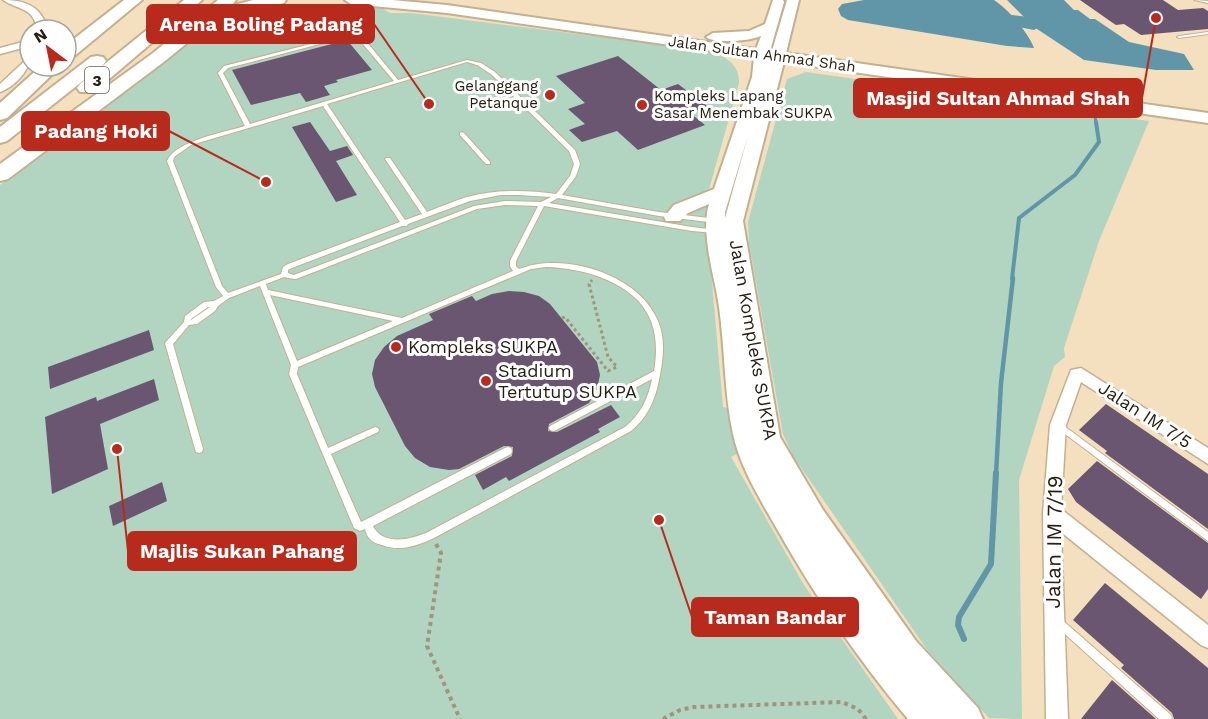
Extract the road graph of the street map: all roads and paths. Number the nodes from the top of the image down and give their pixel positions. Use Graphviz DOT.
graph roads {
  1 [pos="7,0"];
  2 [pos="117,0"];
  3 [pos="134,0"];
  4 [pos="173,0"];
  5 [pos="194,0"];
  6 [pos="228,0"];
  7 [pos="278,0"];
  8 [pos="351,0"];
  9 [pos="434,0"];
  10 [pos="779,0"];
  11 [pos="793,0"];
  12 [pos="1196,0"];
  13 [pos="1208,2"];
  14 [pos="39,18"];
  15 [pos="106,22"];
  16 [pos="771,26"];
  17 [pos="787,29"];
  18 [pos="192,32"];
  19 [pos="1208,33"];
  20 [pos="1179,37"];
  21 [pos="797,40"];
  22 [pos="705,41"];
  23 [pos="78,44"];
  24 [pos="18,46"];
  25 [pos="819,48"];
  26 [pos="0,51"];
  27 [pos="772,51"];
  28 [pos="848,61"];
  29 [pos="18,74"];
  30 [pos="39,78"];
  31 [pos="397,82"];
  32 [pos="765,83"];
  33 [pos="0,89"];
  34 [pos="324,104"];
  35 [pos="1208,105"];
  36 [pos="0,114"];
  37 [pos="1208,118"];
  38 [pos="248,126"];
  39 [pos="462,134"];
  40 [pos="0,137"];
  41 [pos="0,159"];
  42 [pos="388,159"];
  43 [pos="488,163"];
  44 [pos="0,174"];
  45 [pos="721,193"];
  46 [pos="558,196"];
  47 [pos="542,204"];
  48 [pos="426,214"];
  49 [pos="673,217"];
  50 [pos="404,223"];
  51 [pos="725,226"];
  52 [pos="410,232"];
  53 [pos="517,272"];
  54 [pos="284,275"];
  55 [pos="262,283"];
  56 [pos="589,284"];
  57 [pos="266,292"];
  58 [pos="227,296"];
  59 [pos="562,318"];
  60 [pos="402,320"];
  61 [pos="295,365"];
  62 [pos="657,373"];
  63 [pos="1081,374"];
  64 [pos="1058,426"];
  65 [pos="553,428"];
  66 [pos="375,430"];
  67 [pos="199,449"];
  68 [pos="508,451"];
  69 [pos="326,453"];
  70 [pos="1208,457"];
  71 [pos="1052,513"];
  72 [pos="367,524"];
  73 [pos="431,535"];
  74 [pos="1208,537"];
  75 [pos="1053,617"];
  76 [pos="1205,629"];
  77 [pos="460,719"];
  78 [pos="663,719"];
  79 [pos="866,719"];
  80 [pos="928,719"];
  81 [pos="968,719"];
  82 [pos="1057,719"];
  83 [pos="1167,719"];
  1 -- 14 [label="street"];
  2 -- 15 [label="highway"];
  3 -- 15 [label="highway"];
  4 -- 40 [label="highway, 3"];
  5 -- 41 [label="highway, 3"];
  6 -- 18 [label="highway"];
  7 -- 18 [label="highway"];
  8 -- 22 [label="main road, Jalan Sultan Ahmad Shah"];
  9 -- 22 [label="main road, Jalan Sultan Ahmad Shah"];
  10 -- 16 [label="main road"];
  11 -- 17 [label="main road"];
  12 -- 13 [label="lane"];
  15 -- 23 [label="highway"];
  16 -- 22 [label="main road"];
  16 -- 27 [label="main road"];
  17 -- 21 [label="main road"];
  17 -- 27 [label="main road"];
  18 -- 44 [label="highway"];
  19 -- 20 [label="lane"];
  22 -- 27 [label="main road, Jalan Sultan Ahmad Shah"];
  22 -- 32 [label="main road"];
  24 -- 26 [label="street"];
  25 -- 28 [label="main road"];
  27 -- 28 [label="main road, Jalan Sultan Ahmad Shah"];
  27 -- 32 [label="main road, Jalan Kompleks SUKPA"];
  28 -- 32 [label="main road"];
  28 -- 35 [label="main road, Jalan Sultan Ahmad Shah"];
  28 -- 37 [label="main road, Jalan Sultan Ahmad Shah"];
  29 -- 33 [label="street"];
  30 -- 36 [label="highway"];
  31 -- 34 [label="lane"];
  31 -- 38 [label="lane"];
  31 -- 46 [label="lane"];
  32 -- 45 [label="main road, Jalan Kompleks SUKPA"];
  32 -- 51 [label="main road, Jalan Kompleks SUKPA"];
  34 -- 38 [label="lane"];
  34 -- 50 [label="lane"];
  38 -- 58 [label="lane"];
  39 -- 43 [label="lane"];
  42 -- 48 [label="lane"];
  45 -- 49 [label="main road"];
  45 -- 51 [label="main road, Jalan Kompleks SUKPA"];
  46 -- 47 [label="lane"];
  46 -- 48 [label="lane"];
  46 -- 49 [label="lane"];
  47 -- 51 [label="lane"];
  47 -- 52 [label="lane"];
  47 -- 53 [label="lane"];
  48 -- 50 [label="lane"];
  49 -- 51 [label="lane"];
  50 -- 52 [label="lane"];
  50 -- 54 [label="lane"];
  51 -- 80 [label="main road, Jalan Kompleks SUKPA"];
  51 -- 81 [label="main road, Jalan Kompleks SUKPA"];
  52 -- 54 [label="lane"];
  53 -- 60 [label="lane"];
  53 -- 62 [label="lane"];
  54 -- 55 [label="lane"];
  55 -- 57 [label="lane"];
  55 -- 58 [label="lane"];
  56 -- 59 [label="path"];
  57 -- 60 [label="lane"];
  57 -- 61 [label="lane"];
  58 -- 67 [label="lane"];
  60 -- 61 [label="lane"];
  61 -- 69 [label="lane"];
  62 -- 65 [label="lane"];
  62 -- 73 [label="lane"];
  63 -- 64 [label="street, Jalan IM 7/19"];
  63 -- 70 [label="street, Jalan IM 7/5"];
  64 -- 71 [label="street, Jalan IM 7/19"];
  64 -- 74 [label="lane"];
  66 -- 69 [label="lane"];
  68 -- 72 [label="lane"];
  69 -- 72 [label="lane"];
  71 -- 75 [label="street, Jalan IM 7/19"];
  71 -- 76 [label="street"];
  72 -- 73 [label="lane"];
  73 -- 77 [label="path"];
  75 -- 82 [label="street, Jalan IM 7/19"];
  75 -- 83 [label="lane"];
  78 -- 79 [label="path"];
}
